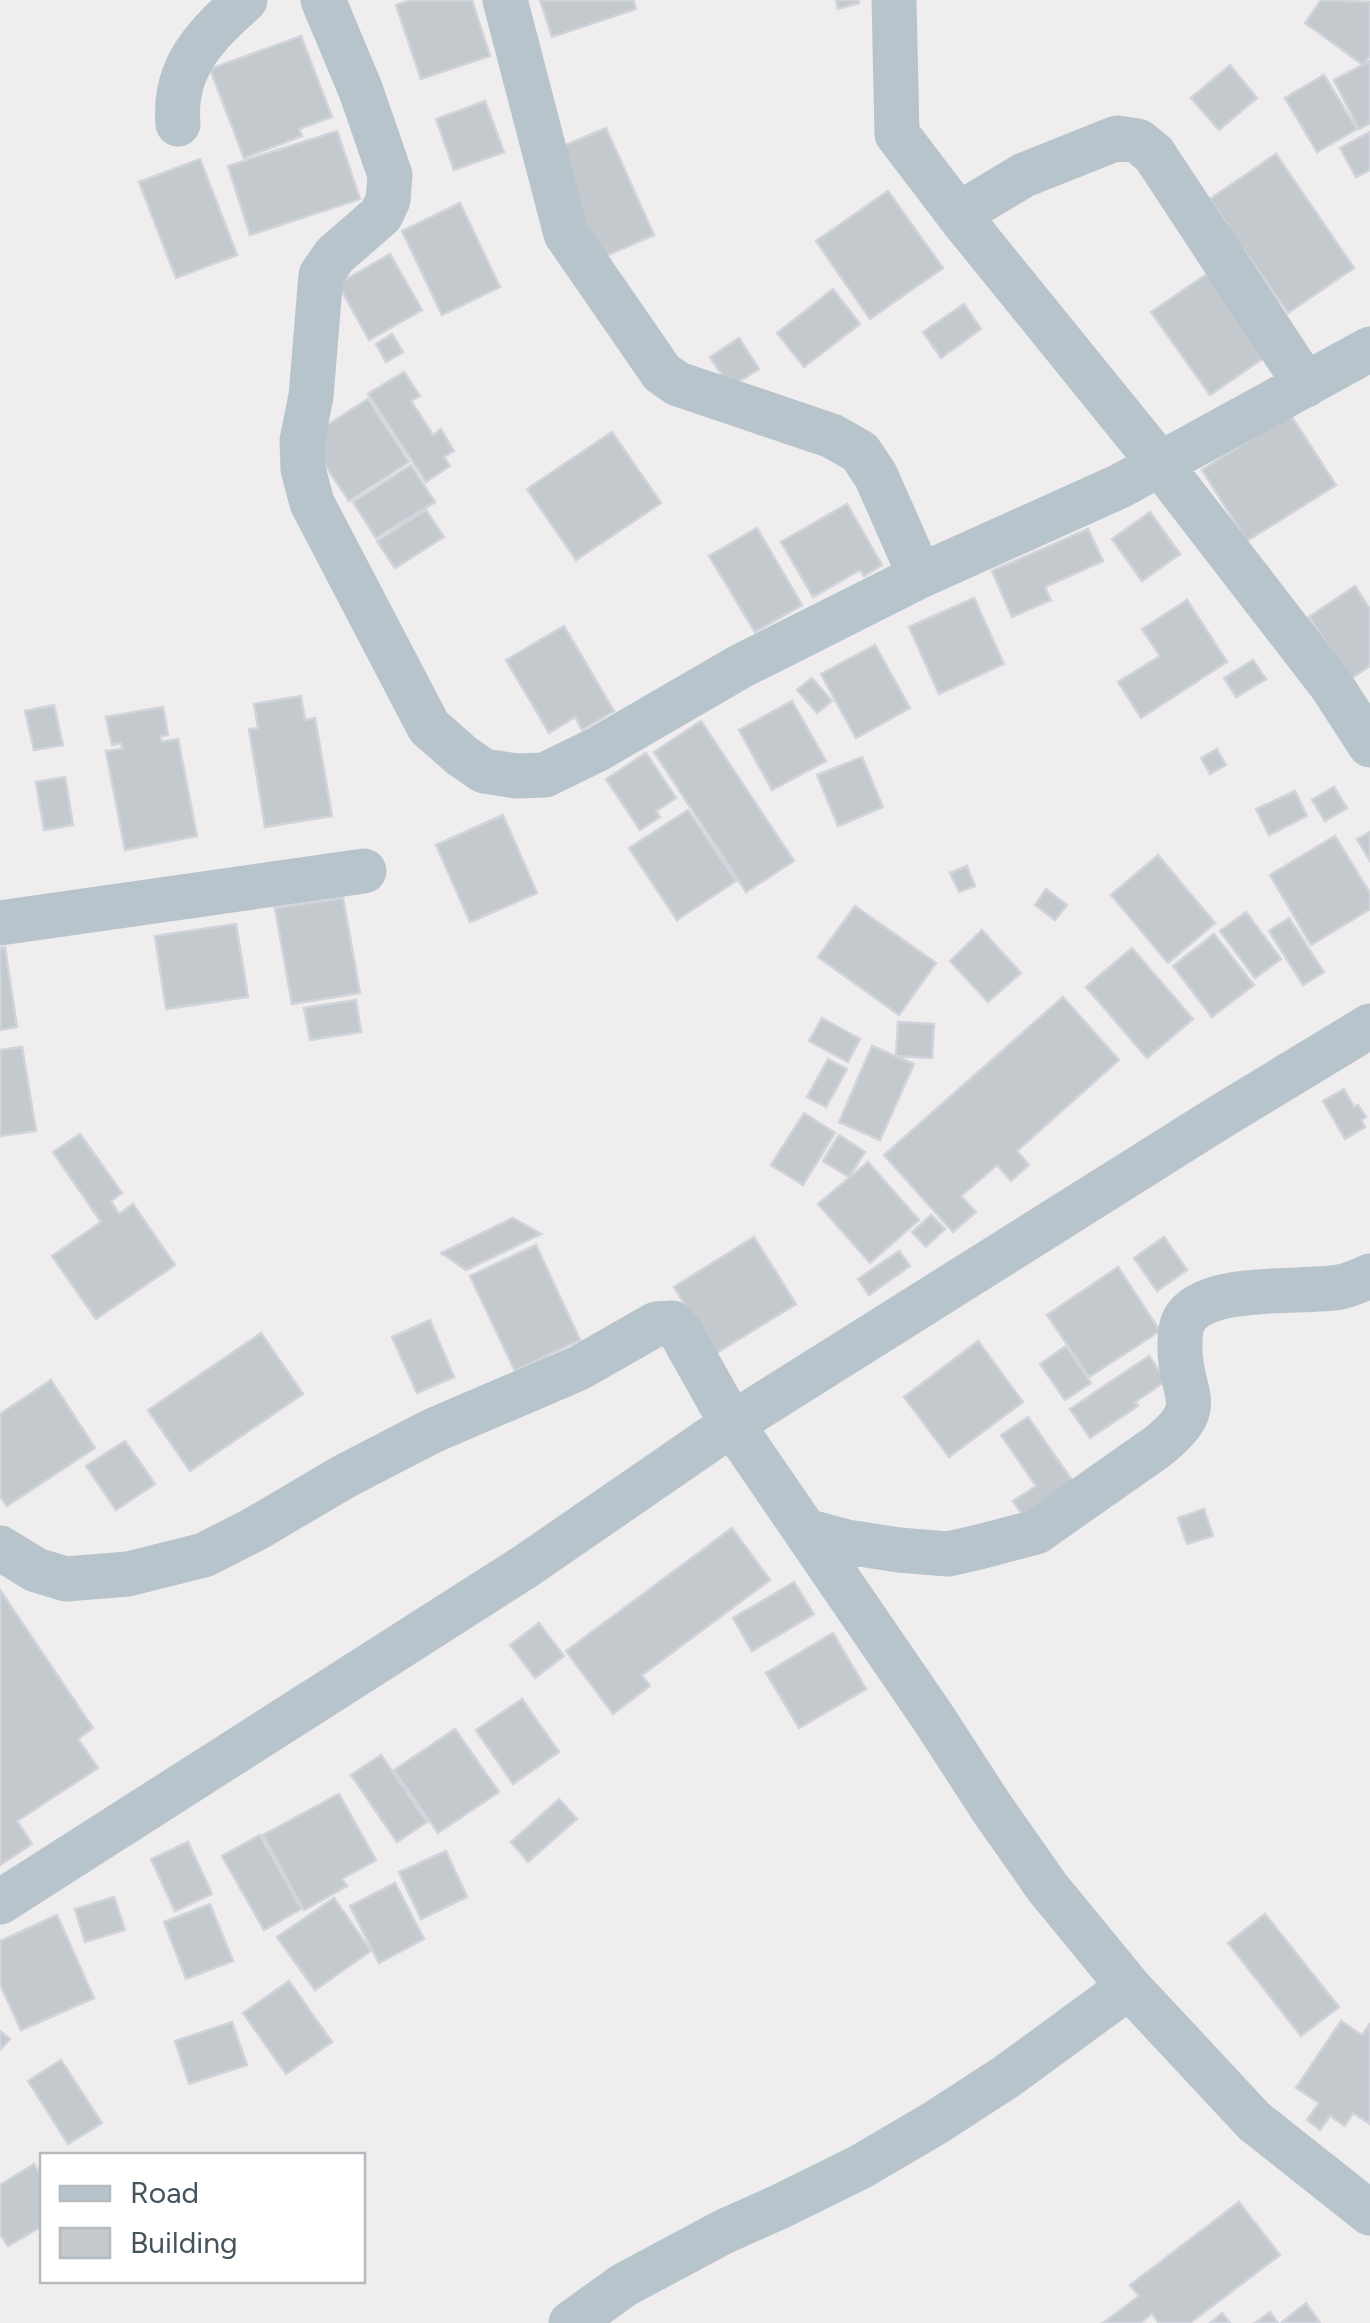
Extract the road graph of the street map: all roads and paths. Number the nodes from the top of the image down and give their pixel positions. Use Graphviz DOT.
graph roads {
  1 [pos="245,0"];
  2 [pos="324,0"];
  3 [pos="505,0"];
  4 [pos="894,0"];
  5 [pos="178,124"];
  6 [pos="959,214"];
  7 [pos="1370,348"];
  8 [pos="1306,385"];
  9 [pos="1161,464"];
  10 [pos="920,576"];
  11 [pos="1370,745"];
  12 [pos="364,871"];
  13 [pos="0,923"];
  14 [pos="1370,1026"];
  15 [pos="1370,1276"];
  16 [pos="732,1424"];
  17 [pos="806,1531"];
  18 [pos="0,1548"];
  19 [pos="0,1902"];
  20 [pos="1130,1987"];
  21 [pos="1370,2213"];
  22 [pos="571,2323"];
  1 -- 5 [label="street"];
  2 -- 10 [label="street"];
  3 -- 10 [label="street"];
  4 -- 6 [label="street"];
  6 -- 8 [label="street"];
  6 -- 9 [label="street"];
  7 -- 8 [label="street"];
  8 -- 9 [label="street"];
  9 -- 10 [label="street"];
  9 -- 11 [label="street"];
  12 -- 13 [label="street"];
  14 -- 16 [label="street"];
  15 -- 17 [label="street"];
  16 -- 17 [label="street"];
  16 -- 18 [label="street"];
  16 -- 19 [label="street"];
  17 -- 20 [label="street"];
  20 -- 21 [label="street"];
  20 -- 22 [label="street"];
}
